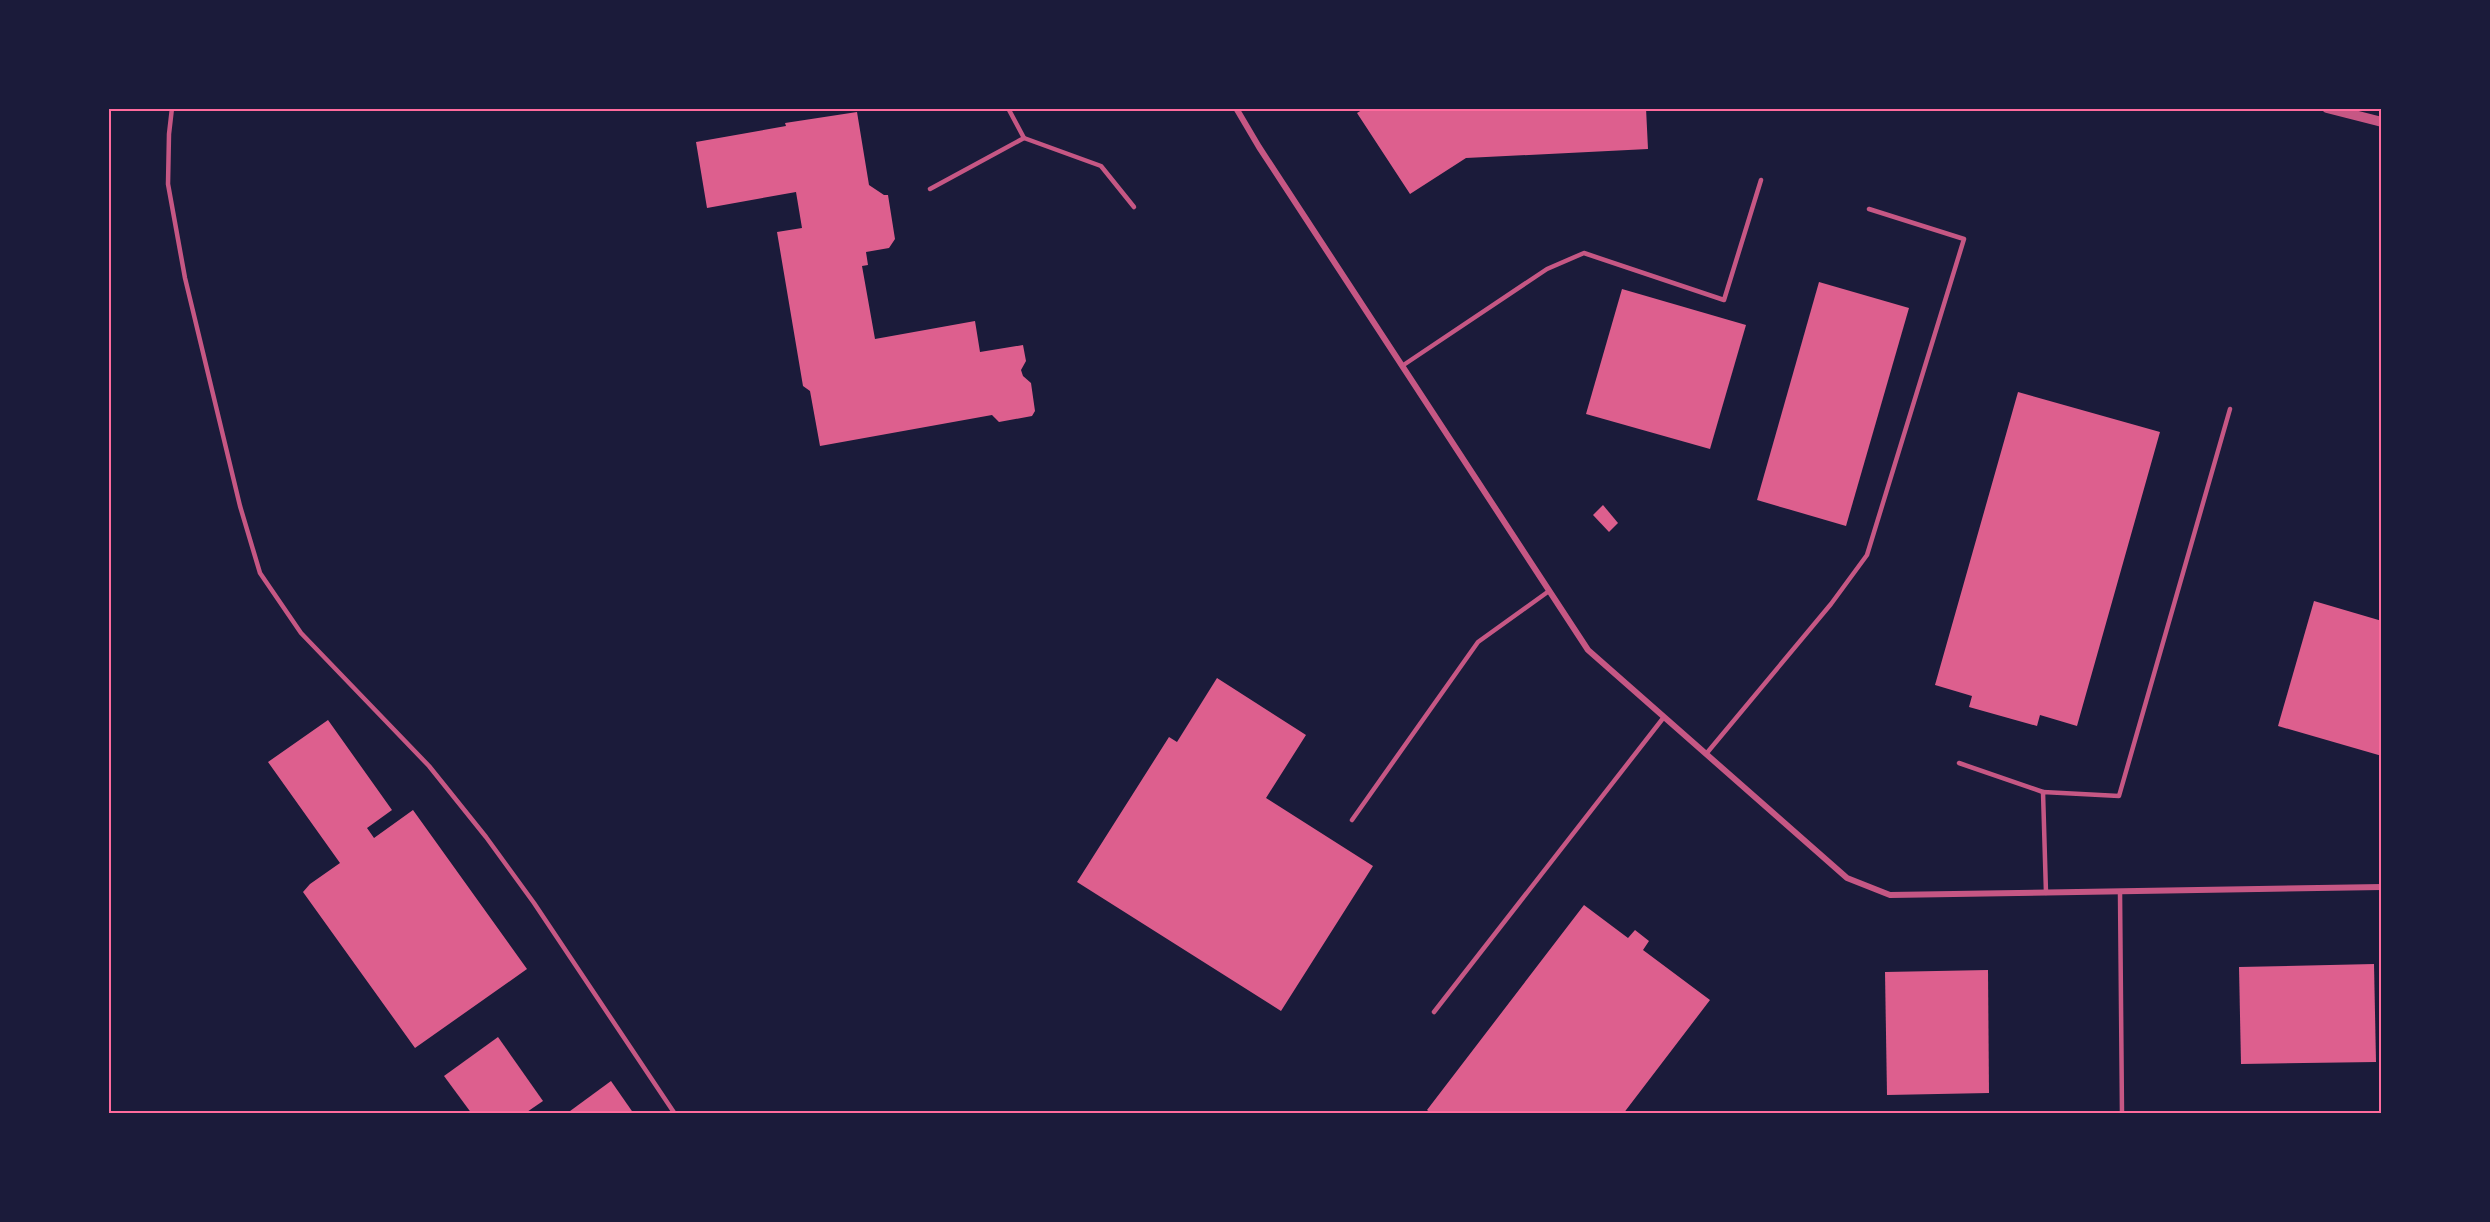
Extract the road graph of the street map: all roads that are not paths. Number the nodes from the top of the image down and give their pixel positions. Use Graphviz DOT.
graph roads {
  1 [pos="172,108"];
  2 [pos="1008,108"];
  3 [pos="1236,108"];
  4 [pos="2327,108"];
  5 [pos="2382,122"];
  6 [pos="1024,138"];
  7 [pos="1761,180"];
  8 [pos="930,189"];
  9 [pos="1134,207"];
  10 [pos="1869,209"];
  11 [pos="1401,366"];
  12 [pos="2230,409"];
  13 [pos="1549,591"];
  14 [pos="1664,717"];
  15 [pos="1706,754"];
  16 [pos="1959,763"];
  17 [pos="2043,792"];
  18 [pos="1352,820"];
  19 [pos="2382,887"];
  20 [pos="2120,892"];
  21 [pos="2046,893"];
  22 [pos="1434,1012"];
  23 [pos="675,1114"];
  24 [pos="2122,1114"];
  1 -- 23 [label="lane"];
  2 -- 6 [label="lane"];
  3 -- 11 [label="street"];
  4 -- 5 [label="street"];
  6 -- 8 [label="lane"];
  6 -- 9 [label="lane"];
  7 -- 11 [label="lane"];
  10 -- 15 [label="lane"];
  11 -- 13 [label="street"];
  12 -- 17 [label="lane"];
  13 -- 14 [label="street"];
  13 -- 18 [label="lane"];
  14 -- 15 [label="street"];
  14 -- 22 [label="lane"];
  15 -- 21 [label="street"];
  16 -- 17 [label="lane"];
  17 -- 21 [label="lane"];
  19 -- 20 [label="street"];
  20 -- 21 [label="street"];
  20 -- 24 [label="lane"];
}
